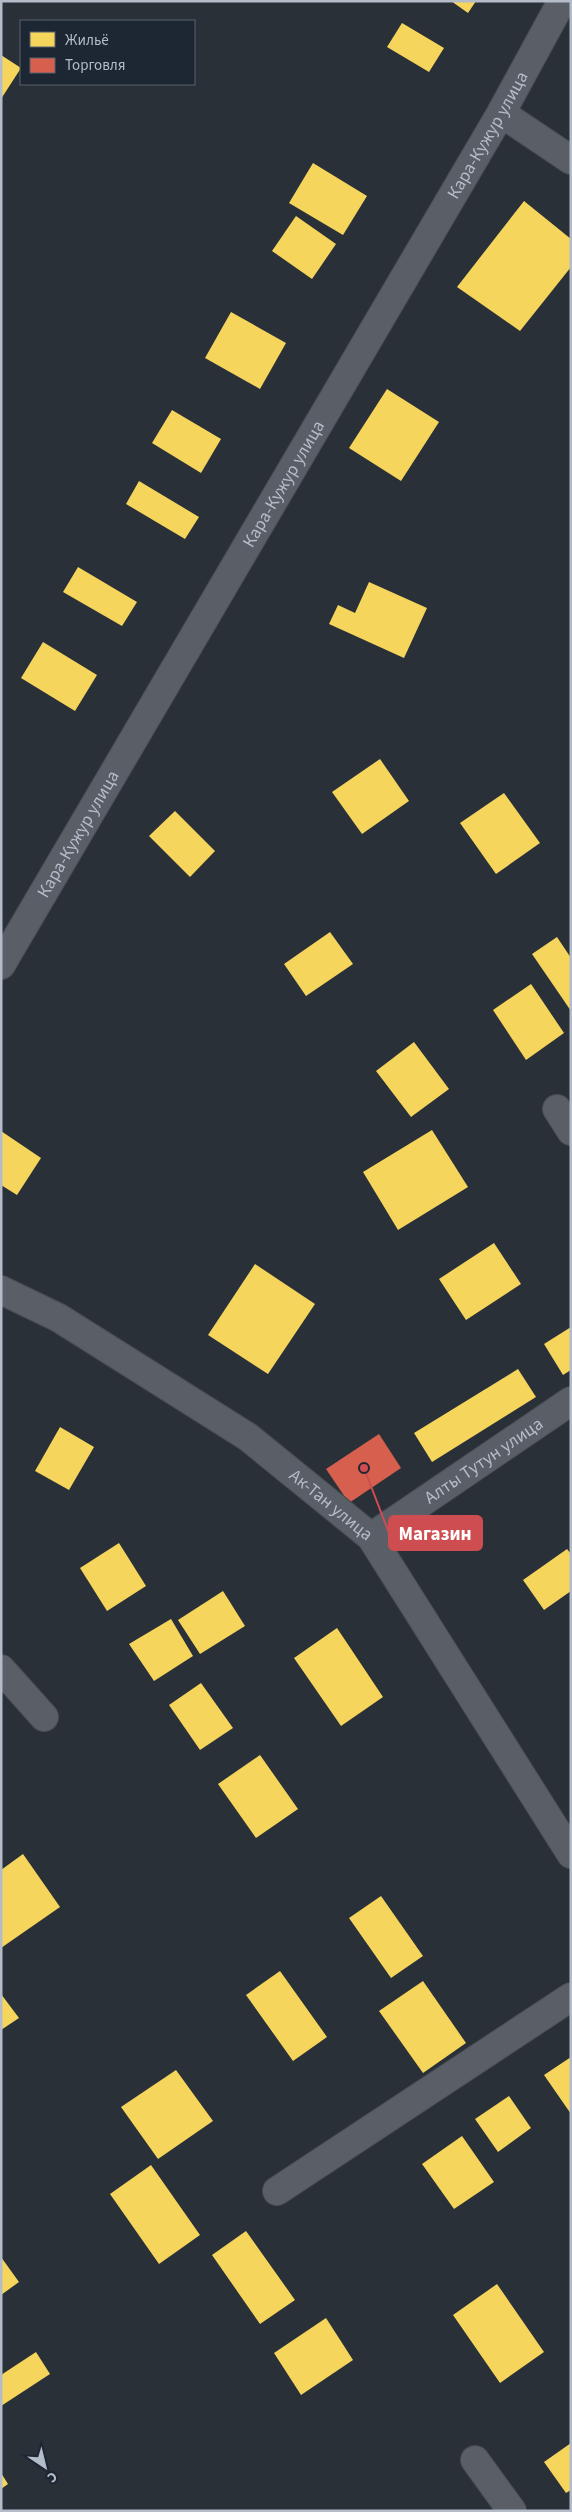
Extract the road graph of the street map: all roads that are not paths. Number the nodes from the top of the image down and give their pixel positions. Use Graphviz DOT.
graph roads {
  1 [pos="562,1"];
  2 [pos="501,113"];
  3 [pos="571,160"];
  4 [pos="1,965"];
  5 [pos="1,1290"];
  6 [pos="571,1401"];
  7 [pos="371,1537"];
  8 [pos="1,1669"];
  9 [pos="44,1717"];
  10 [pos="571,1854"];
  11 [pos="571,1997"];
  12 [pos="277,2191"];
  13 [pos="475,2460"];
  14 [pos="512,2511"];
  1 -- 2 [label="street, Кара-Кужур улица"];
  2 -- 3 [label="street"];
  2 -- 4 [label="street, Кара-Кужур улица"];
  5 -- 7 [label="street, Ак-Тан улица"];
  6 -- 7 [label="street, Алты Тутун улица"];
  7 -- 10 [label="street, Ак-Тан улица"];
  8 -- 9 [label="street"];
  11 -- 12 [label="street"];
  13 -- 14 [label="street"];
}
